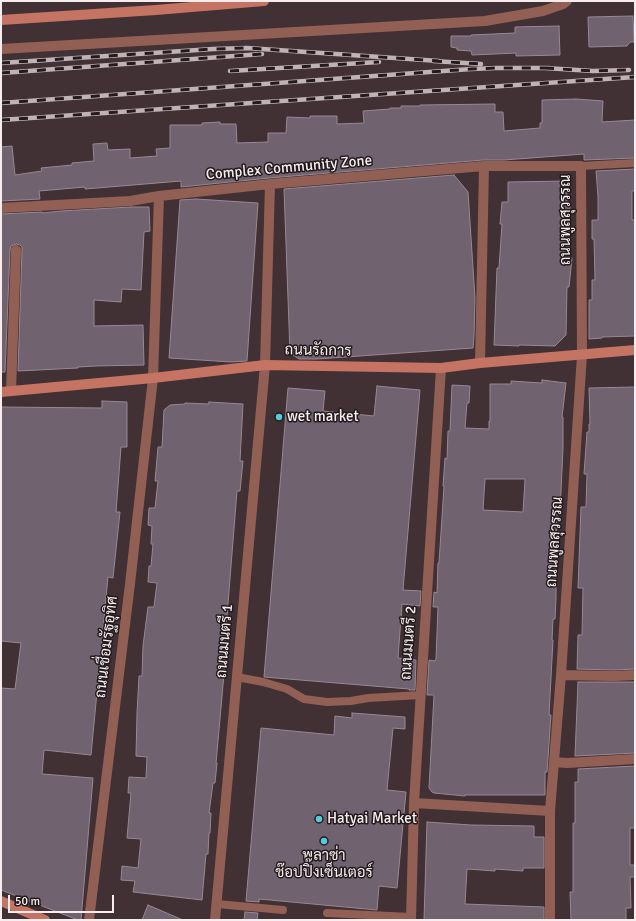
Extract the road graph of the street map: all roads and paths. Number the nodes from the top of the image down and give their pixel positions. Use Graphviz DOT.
graph roads {
  1 [pos="264,1"];
  2 [pos="567,1"];
  3 [pos="1,20"];
  4 [pos="1,49"];
  5 [pos="635,163"];
  6 [pos="484,166"];
  7 [pos="581,166"];
  8 [pos="270,184"];
  9 [pos="159,196"];
  10 [pos="1,208"];
  11 [pos="16,250"];
  12 [pos="635,350"];
  13 [pos="582,355"];
  14 [pos="480,363"];
  15 [pos="266,365"];
  16 [pos="441,368"];
  17 [pos="153,378"];
  18 [pos="6,391"];
  19 [pos="561,675"];
  20 [pos="635,675"];
  21 [pos="237,677"];
  22 [pos="421,695"];
  23 [pos="635,759"];
  24 [pos="554,762"];
  25 [pos="414,803"];
  26 [pos="550,811"];
  27 [pos="1,901"];
  28 [pos="217,904"];
  29 [pos="283,910"];
  30 [pos="327,913"];
  31 [pos="411,919"];
  32 [pos="45,920"];
  33 [pos="89,920"];
  34 [pos="215,920"];
  35 [pos="550,920"];
  1 -- 3 [label="street"];
  2 -- 4 [label="street"];
  5 -- 7 [label="lane"];
  6 -- 7 [label="street, Complex Community Zone"];
  6 -- 8 [label="street, Complex Community Zone"];
  6 -- 14 [label="street"];
  7 -- 13 [label="street, ถนนพูลสุวรรณ"];
  8 -- 9 [label="street, Complex Community Zone"];
  8 -- 15 [label="street, ถนนมนตรี 1"];
  9 -- 10 [label="street, Complex Community Zone"];
  9 -- 17 [label="street, ถนนเชื่อมรัฐอุทิศ"];
  11 -- 18 [label="street"];
  12 -- 13 [label="street, ถนนรัถการ"];
  13 -- 14 [label="street, ถนนรัถการ"];
  13 -- 19 [label="street, ถนนพูลสุวรรณ"];
  14 -- 16 [label="street, ถนนรัถการ"];
  15 -- 16 [label="street, ถนนรัถการ"];
  15 -- 17 [label="street, ถนนรัถการ"];
  15 -- 21 [label="street, ถนนมนตรี 1"];
  16 -- 22 [label="street, ถนนมนตรี 2"];
  17 -- 18 [label="street, ถนนรัถการ"];
  17 -- 33 [label="street, ถนนเชื่อมรัฐอุทิศ"];
  19 -- 20 [label="street"];
  19 -- 24 [label="street, ถนนพูลสุวรรณ"];
  21 -- 22 [label="lane"];
  21 -- 28 [label="street, ถนนมนตรี 1"];
  22 -- 25 [label="street, ถนนมนตรี 2"];
  23 -- 24 [label="street"];
  24 -- 26 [label="street, ถนนพูลสุวรรณ"];
  25 -- 26 [label="street"];
  25 -- 31 [label="street, ถนนมนตรี 2"];
  26 -- 35 [label="street, ถนนพูลสุวรรณ"];
  27 -- 32 [label="street"];
  28 -- 29 [label="lane"];
  28 -- 34 [label="street, ถนนมนตรี 1"];
  30 -- 31 [label="lane"];
}
